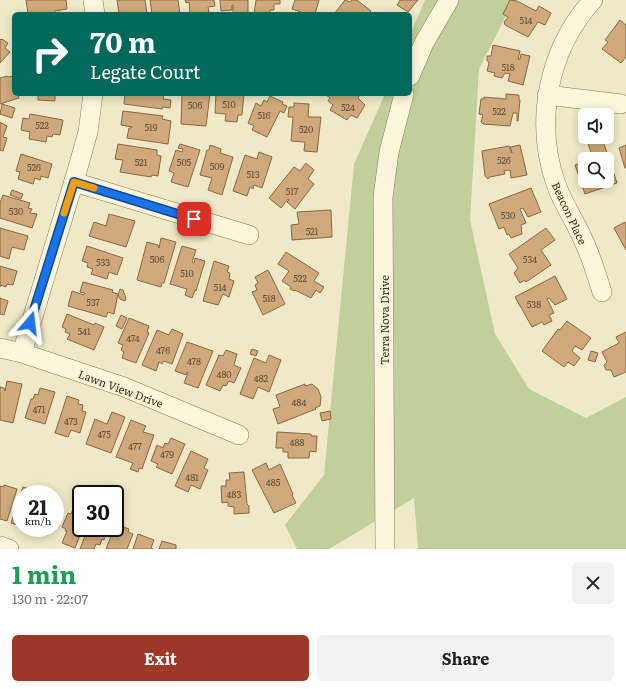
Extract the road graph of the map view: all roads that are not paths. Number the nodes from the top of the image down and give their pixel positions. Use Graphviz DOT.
graph roads {
  1 [pos="93,0"];
  2 [pos="449,0"];
  3 [pos="593,0"];
  4 [pos="95,12"];
  5 [pos="412,71"];
  6 [pos="547,95"];
  7 [pos="93,96"];
  8 [pos="403,96"];
  9 [pos="621,104"];
  10 [pos="74,182"];
  11 [pos="249,236"];
  12 [pos="602,292"];
  13 [pos="0,348"];
  14 [pos="22,353"];
  15 [pos="239,435"];
  16 [pos="0,546"];
  17 [pos="9,549"];
  18 [pos="385,549"];
  1 -- 4 [label="street"];
  2 -- 5 [label="street"];
  3 -- 6 [label="street, Beacon Place"];
  6 -- 9 [label="street"];
  6 -- 12 [label="street, Beacon Place"];
  7 -- 10 [label="street"];
  8 -- 18 [label="street, Terra Nova Drive"];
  10 -- 11 [label="street"];
  10 -- 14 [label="street"];
  13 -- 14 [label="street, Lawn View Drive"];
  14 -- 15 [label="street, Lawn View Drive"];
  16 -- 17 [label="street"];
}
